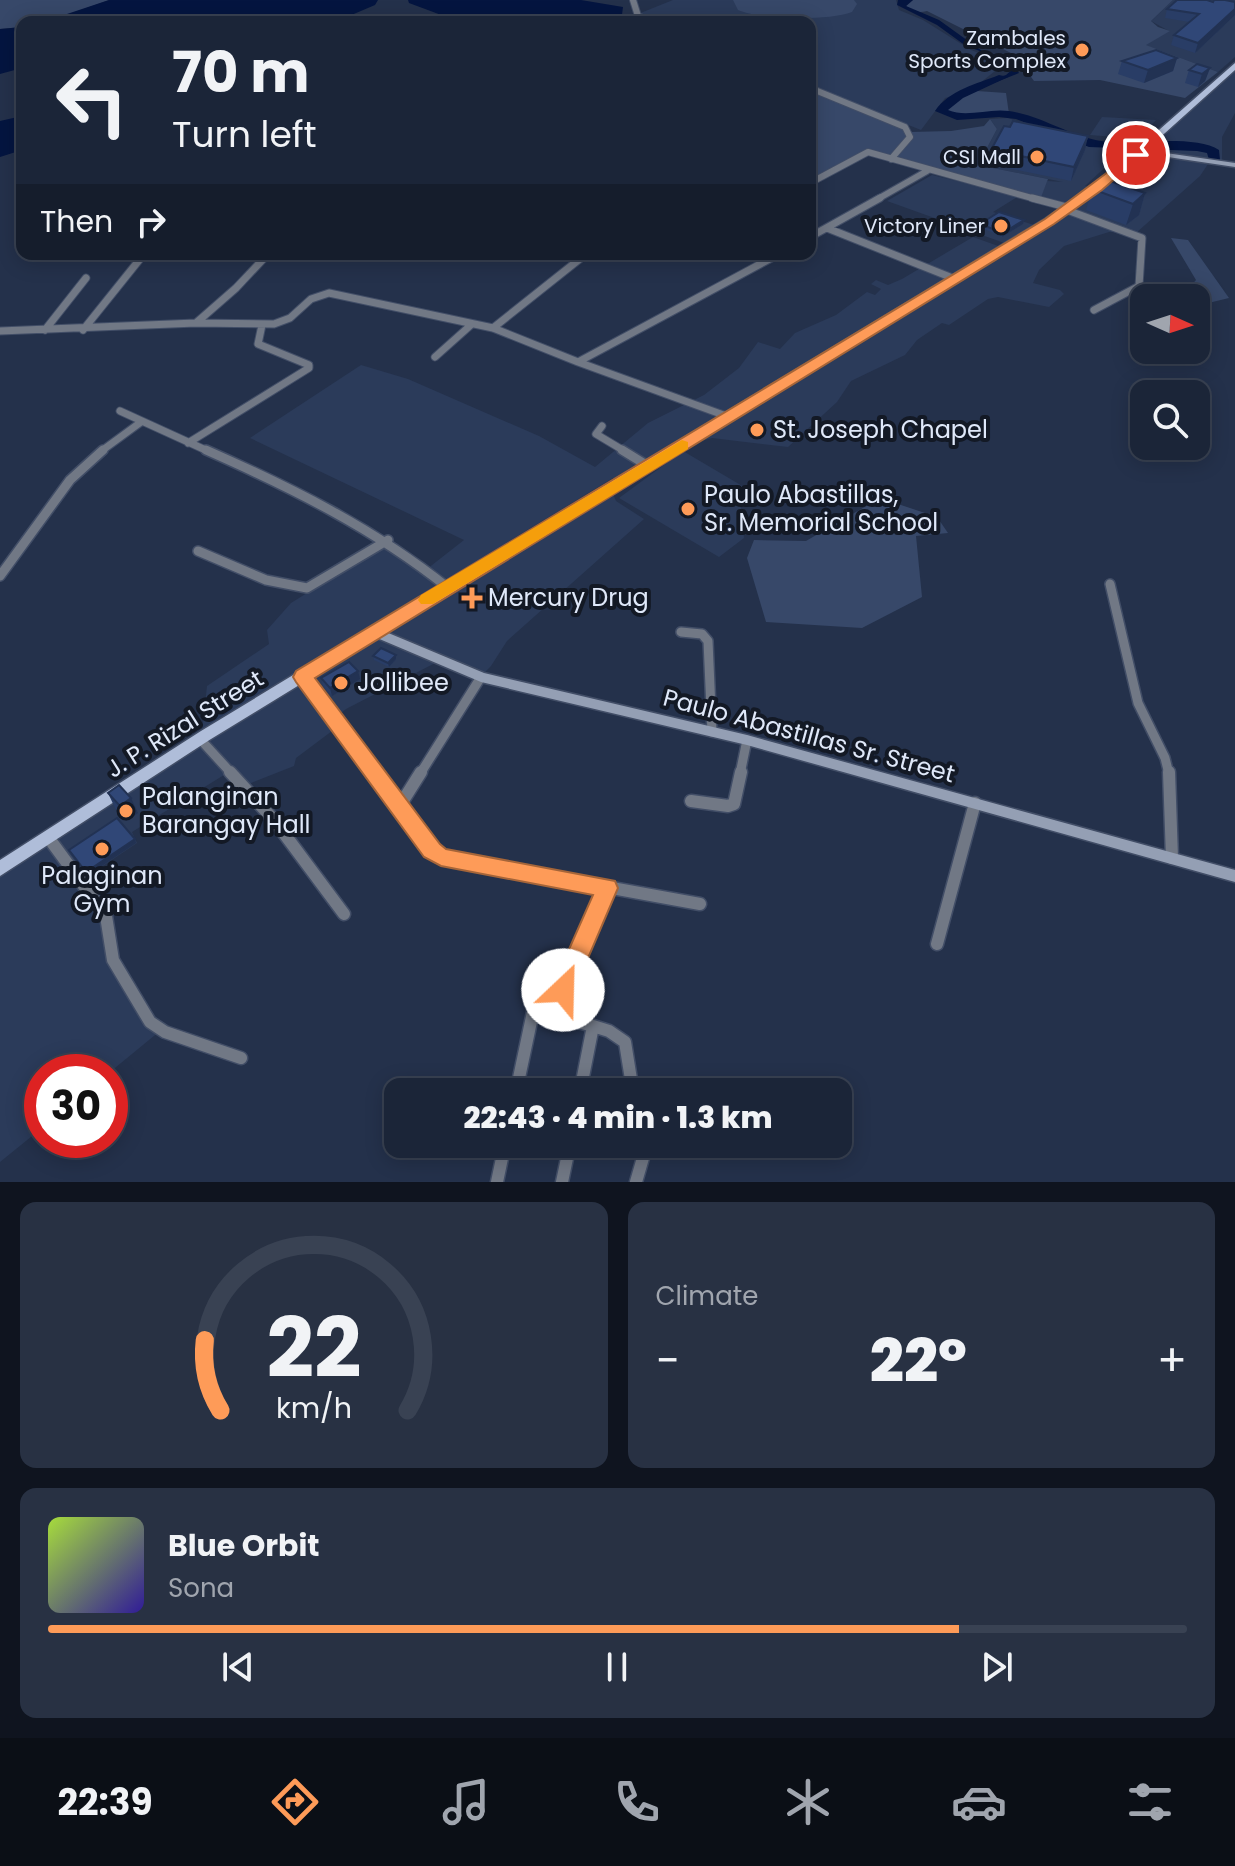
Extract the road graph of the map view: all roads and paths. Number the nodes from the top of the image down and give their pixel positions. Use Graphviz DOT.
graph roads {
  1 [pos="1235,66"];
  2 [pos="816,90"];
  3 [pos="1145,147"];
  4 [pos="891,159"];
  5 [pos="1235,165"];
  6 [pos="927,171"];
  7 [pos="816,180"];
  8 [pos="1068,209"];
  9 [pos="827,228"];
  10 [pos="816,234"];
  11 [pos="139,260"];
  12 [pos="262,260"];
  13 [pos="578,260"];
  14 [pos="768,260"];
  15 [pos="86,278"];
  16 [pos="955,279"];
  17 [pos="1094,310"];
  18 [pos="196,323"];
  19 [pos="472,324"];
  20 [pos="262,325"];
  21 [pos="493,328"];
  22 [pos="45,330"];
  23 [pos="83,330"];
  24 [pos="0,331"];
  25 [pos="435,357"];
  26 [pos="578,362"];
  27 [pos="120,411"];
  28 [pos="729,417"];
  29 [pos="141,422"];
  30 [pos="602,426"];
  31 [pos="188,443"];
  32 [pos="648,466"];
  33 [pos="388,540"];
  34 [pos="198,551"];
  35 [pos="2,570"];
  36 [pos="1110,584"];
  37 [pos="447,587"];
  38 [pos="374,632"];
  39 [pos="681,632"];
  40 [pos="303,677"];
  41 [pos="481,677"];
  42 [pos="712,732"];
  43 [pos="200,739"];
  44 [pos="747,740"];
  45 [pos="691,801"];
  46 [pos="975,803"];
  47 [pos="399,807"];
  48 [pos="48,837"];
  49 [pos="1172,858"];
  50 [pos="0,869"];
  51 [pos="1235,876"];
  52 [pos="607,888"];
  53 [pos="700,904"];
  54 [pos="344,914"];
  55 [pos="937,944"];
  56 [pos="552,1015"];
  57 [pos="593,1026"];
  58 [pos="241,1058"];
  59 [pos="519,1078"];
  60 [pos="583,1078"];
  61 [pos="631,1078"];
  62 [pos="502,1158"];
  63 [pos="567,1158"];
  64 [pos="643,1158"];
  65 [pos="497,1182"];
  66 [pos="562,1182"];
  67 [pos="636,1182"];
  1 -- 3 [label="main road, J. P. Rizal Street"];
  2 -- 4 [label="street"];
  3 -- 5 [label="main road"];
  3 -- 8 [label="main road, J. P. Rizal Street"];
  4 -- 6 [label="street"];
  4 -- 7 [label="street"];
  6 -- 8 [label="street"];
  6 -- 9 [label="street"];
  8 -- 16 [label="main road, J. P. Rizal Street"];
  8 -- 17 [label="street"];
  9 -- 10 [label="street"];
  9 -- 16 [label="street"];
  11 -- 23 [label="street"];
  12 -- 18 [label="street"];
  13 -- 21 [label="street"];
  14 -- 26 [label="street"];
  15 -- 22 [label="street"];
  16 -- 28 [label="main road, J. P. Rizal Street"];
  18 -- 20 [label="street"];
  18 -- 23 [label="street"];
  19 -- 20 [label="street"];
  19 -- 21 [label="street"];
  19 -- 25 [label="street"];
  20 -- 31 [label="street"];
  21 -- 26 [label="street"];
  22 -- 23 [label="street"];
  22 -- 24 [label="street"];
  26 -- 28 [label="street"];
  27 -- 29 [label="street"];
  28 -- 32 [label="main road, J. P. Rizal Street"];
  29 -- 31 [label="street"];
  29 -- 35 [label="street"];
  30 -- 32 [label="street"];
  31 -- 33 [label="street"];
  32 -- 37 [label="main road, J. P. Rizal Street"];
  33 -- 34 [label="street"];
  33 -- 37 [label="street"];
  36 -- 49 [label="street"];
  37 -- 38 [label="main road, J. P. Rizal Street"];
  38 -- 40 [label="main road, J. P. Rizal Street"];
  38 -- 41 [label="main road, Paulo Abastillas Sr. Street"];
  39 -- 42 [label="street"];
  40 -- 43 [label="main road, J. P. Rizal Street"];
  40 -- 47 [label="street"];
  41 -- 42 [label="main road, Paulo Abastillas Sr. Street"];
  41 -- 47 [label="street"];
  42 -- 44 [label="main road, Paulo Abastillas Sr. Street"];
  43 -- 48 [label="main road, J. P. Rizal Street"];
  43 -- 54 [label="street"];
  44 -- 45 [label="street"];
  44 -- 46 [label="main road, Paulo Abastillas Sr. Street"];
  46 -- 49 [label="main road, Paulo Abastillas Sr. Street"];
  46 -- 55 [label="street"];
  47 -- 52 [label="street"];
  48 -- 50 [label="main road, J. P. Rizal Street"];
  48 -- 58 [label="street"];
  49 -- 51 [label="main road, Paulo Abastillas Sr. Street"];
  52 -- 53 [label="street"];
  52 -- 56 [label="street"];
  56 -- 57 [label="street"];
  56 -- 59 [label="street"];
  57 -- 60 [label="street"];
  57 -- 61 [label="street"];
  62 -- 65 [label="street"];
  63 -- 66 [label="street"];
  64 -- 67 [label="street"];
}
